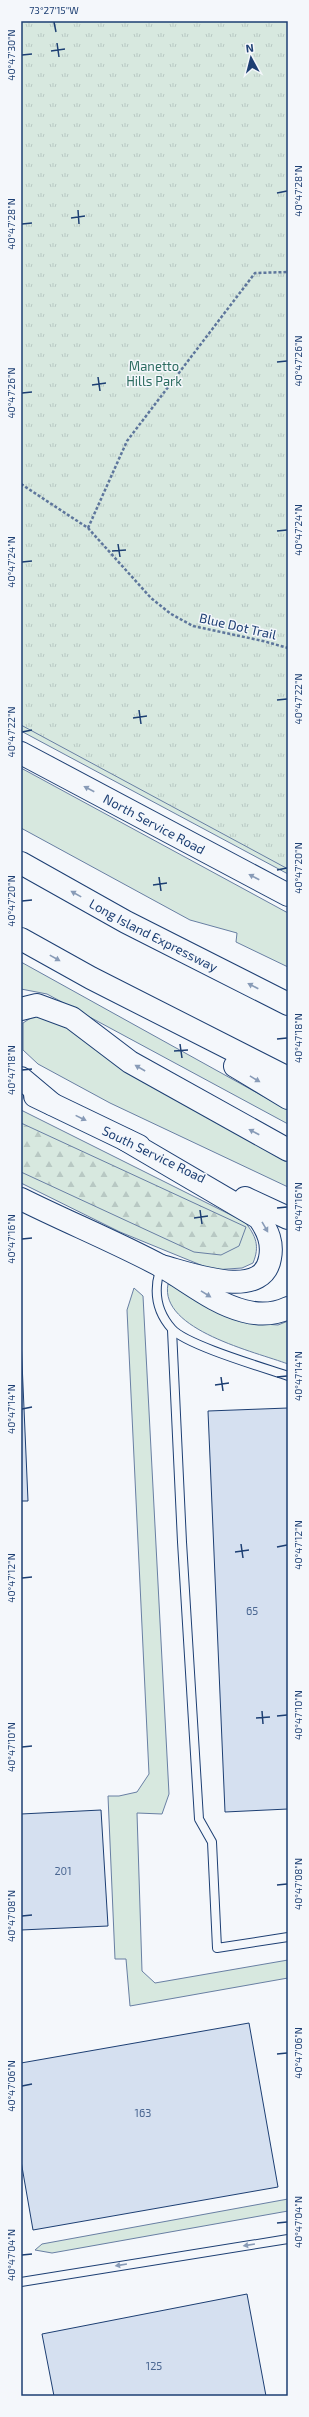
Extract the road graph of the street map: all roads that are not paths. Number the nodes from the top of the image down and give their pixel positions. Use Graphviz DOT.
graph roads {
  1 [pos="21,753"];
  2 [pos="21,864"];
  3 [pos="288,895"];
  4 [pos="21,939"];
  5 [pos="91,978"];
  6 [pos="288,1004"];
  7 [pos="21,1009"];
  8 [pos="21,1078"];
  9 [pos="288,1078"];
  10 [pos="21,1089"];
  11 [pos="288,1098"];
  12 [pos="52,1104"];
  13 [pos="126,1140"];
  14 [pos="288,1150"];
  15 [pos="21,1199"];
  16 [pos="288,1218"];
  17 [pos="161,1266"];
  18 [pos="288,1308"];
  19 [pos="172,1330"];
  20 [pos="288,1376"];
  21 [pos="288,1937"];
  22 [pos="288,2239"];
  23 [pos="21,2282"];
  3 -- 1 [label="main road, North Service Road, one-way"];
  6 -- 2 [label="main road, Long Island Expressway, one-way"];
  4 -- 5 [label="main road, one-way"];
  5 -- 9 [label="main road"];
  5 -- 11 [label="main road, one-way"];
  14 -- 7 [label="main road, one-way"];
  8 -- 12 [label="main road"];
  10 -- 12 [label="main road, South Service Road"];
  12 -- 13 [label="main road, South Service Road, one-way"];
  13 -- 16 [label="main road, South Service Road"];
  13 -- 17 [label="main road, one-way"];
  15 -- 17 [label="main road"];
  17 -- 18 [label="main road, one-way"];
  17 -- 19 [label="lane"];
  19 -- 20 [label="lane"];
  19 -- 21 [label="lane"];
  22 -- 23 [label="lane, one-way"];
}
